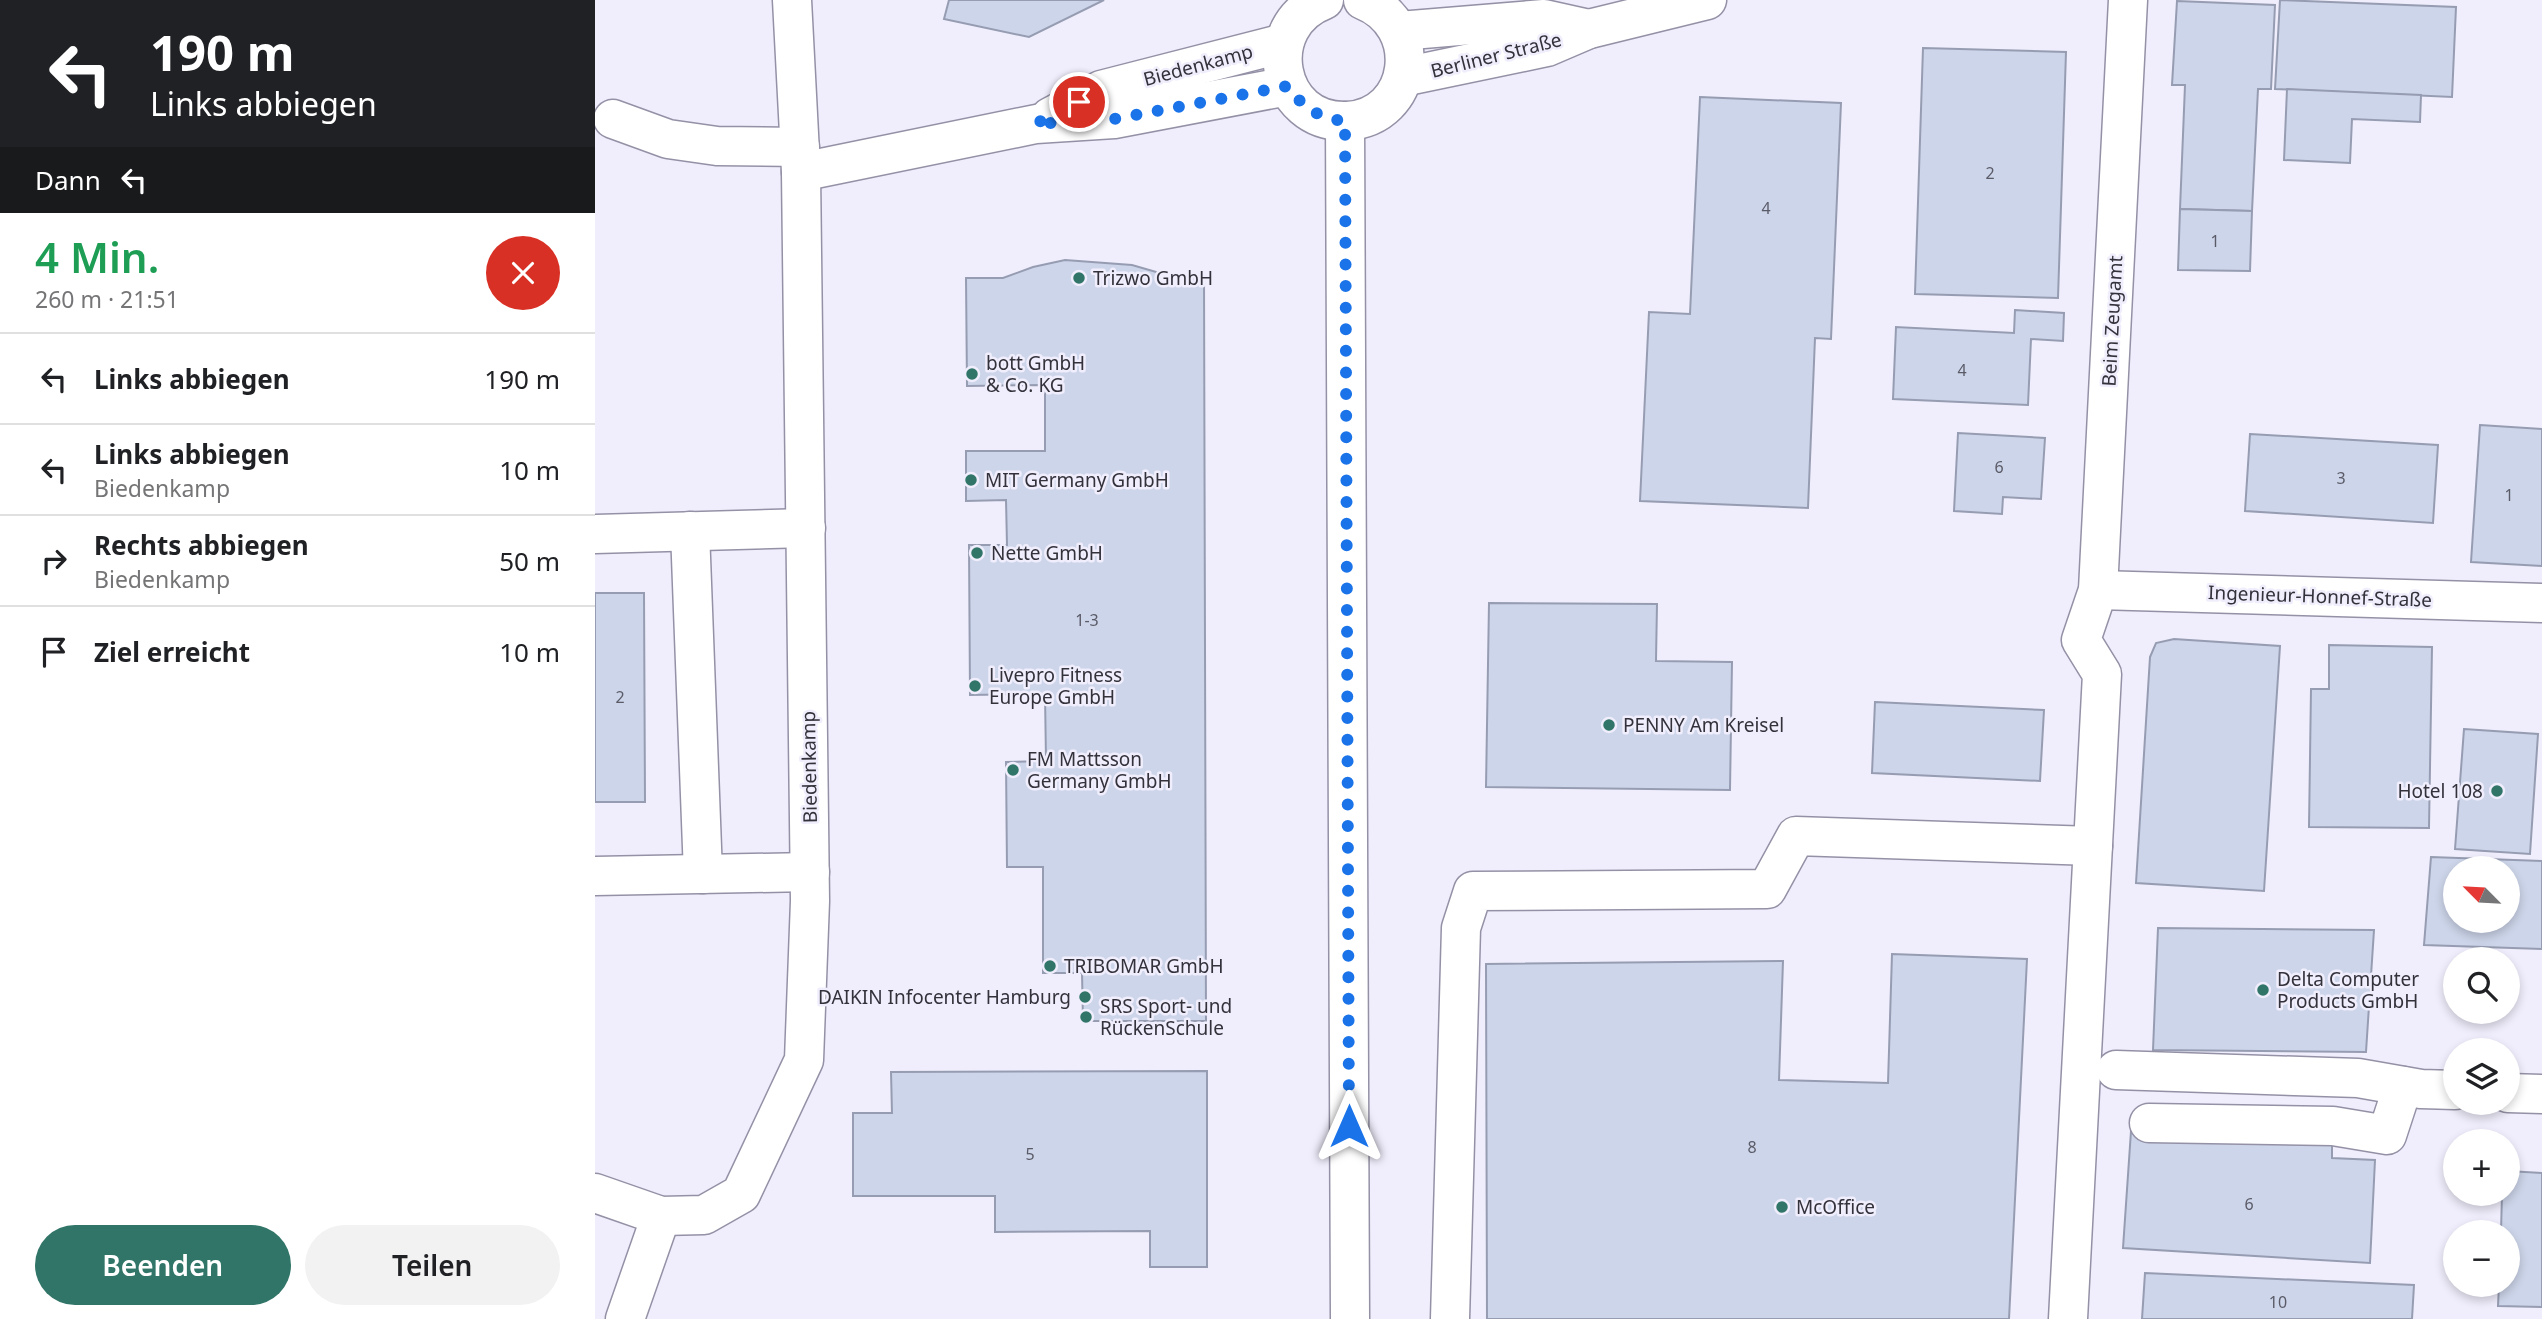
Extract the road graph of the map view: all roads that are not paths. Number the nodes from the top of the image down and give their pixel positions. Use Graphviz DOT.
graph roads {
  1 [pos="792,0"];
  2 [pos="1324,0"];
  3 [pos="1363,0"];
  4 [pos="1707,0"];
  5 [pos="2128,0"];
  6 [pos="1588,29"];
  7 [pos="1399,31"];
  8 [pos="1284,43"];
  9 [pos="1403,78"];
  10 [pos="1288,86"];
  11 [pos="613,119"];
  12 [pos="1345,121"];
  13 [pos="1035,124"];
  14 [pos="801,159"];
  15 [pos="806,528"];
  16 [pos="690,531"];
  17 [pos="595,534"];
  18 [pos="2098,590"];
  19 [pos="2542,603"];
  20 [pos="2093,846"];
  21 [pos="810,872"];
  22 [pos="703,874"];
  23 [pos="595,876"];
  24 [pos="2116,1070"];
  25 [pos="2403,1086"];
  26 [pos="2443,1089"];
  27 [pos="2520,1093"];
  28 [pos="2542,1094"];
  29 [pos="2148,1123"];
  30 [pos="595,1194"];
  31 [pos="661,1216"];
  32 [pos="625,1319"];
  33 [pos="1350,1319"];
  34 [pos="1450,1319"];
  35 [pos="2068,1319"];
  1 -- 14 [label="street, Biedenkamp"];
  2 -- 8 [label="street"];
  3 -- 7 [label="street"];
  4 -- 6 [label="street, Berliner Straße"];
  5 -- 18 [label="street, Beim Zeugamt"];
  6 -- 7 [label="street, Berliner Straße"];
  6 -- 9 [label="street, Berliner Straße"];
  7 -- 9 [label="street"];
  8 -- 10 [label="street"];
  8 -- 13 [label="street, Biedenkamp"];
  9 -- 12 [label="street"];
  10 -- 12 [label="street"];
  10 -- 13 [label="street, Biedenkamp"];
  11 -- 14 [label="street"];
  12 -- 33 [label="street"];
  13 -- 14 [label="street, Biedenkamp"];
  14 -- 15 [label="street, Biedenkamp"];
  15 -- 16 [label="street"];
  15 -- 21 [label="street, Biedenkamp"];
  16 -- 17 [label="street"];
  16 -- 22 [label="street"];
  18 -- 19 [label="street, Ingenieur-Honnef-Straße"];
  18 -- 20 [label="street, Beim Zeugamt"];
  20 -- 34 [label="street"];
  20 -- 35 [label="street"];
  21 -- 22 [label="street"];
  21 -- 31 [label="street, Biedenkamp"];
  22 -- 23 [label="street"];
  24 -- 25 [label="street"];
  25 -- 26 [label="street"];
  25 -- 29 [label="street"];
  27 -- 28 [label="street"];
  30 -- 31 [label="street, Biedenkamp"];
  31 -- 32 [label="street"];
}
